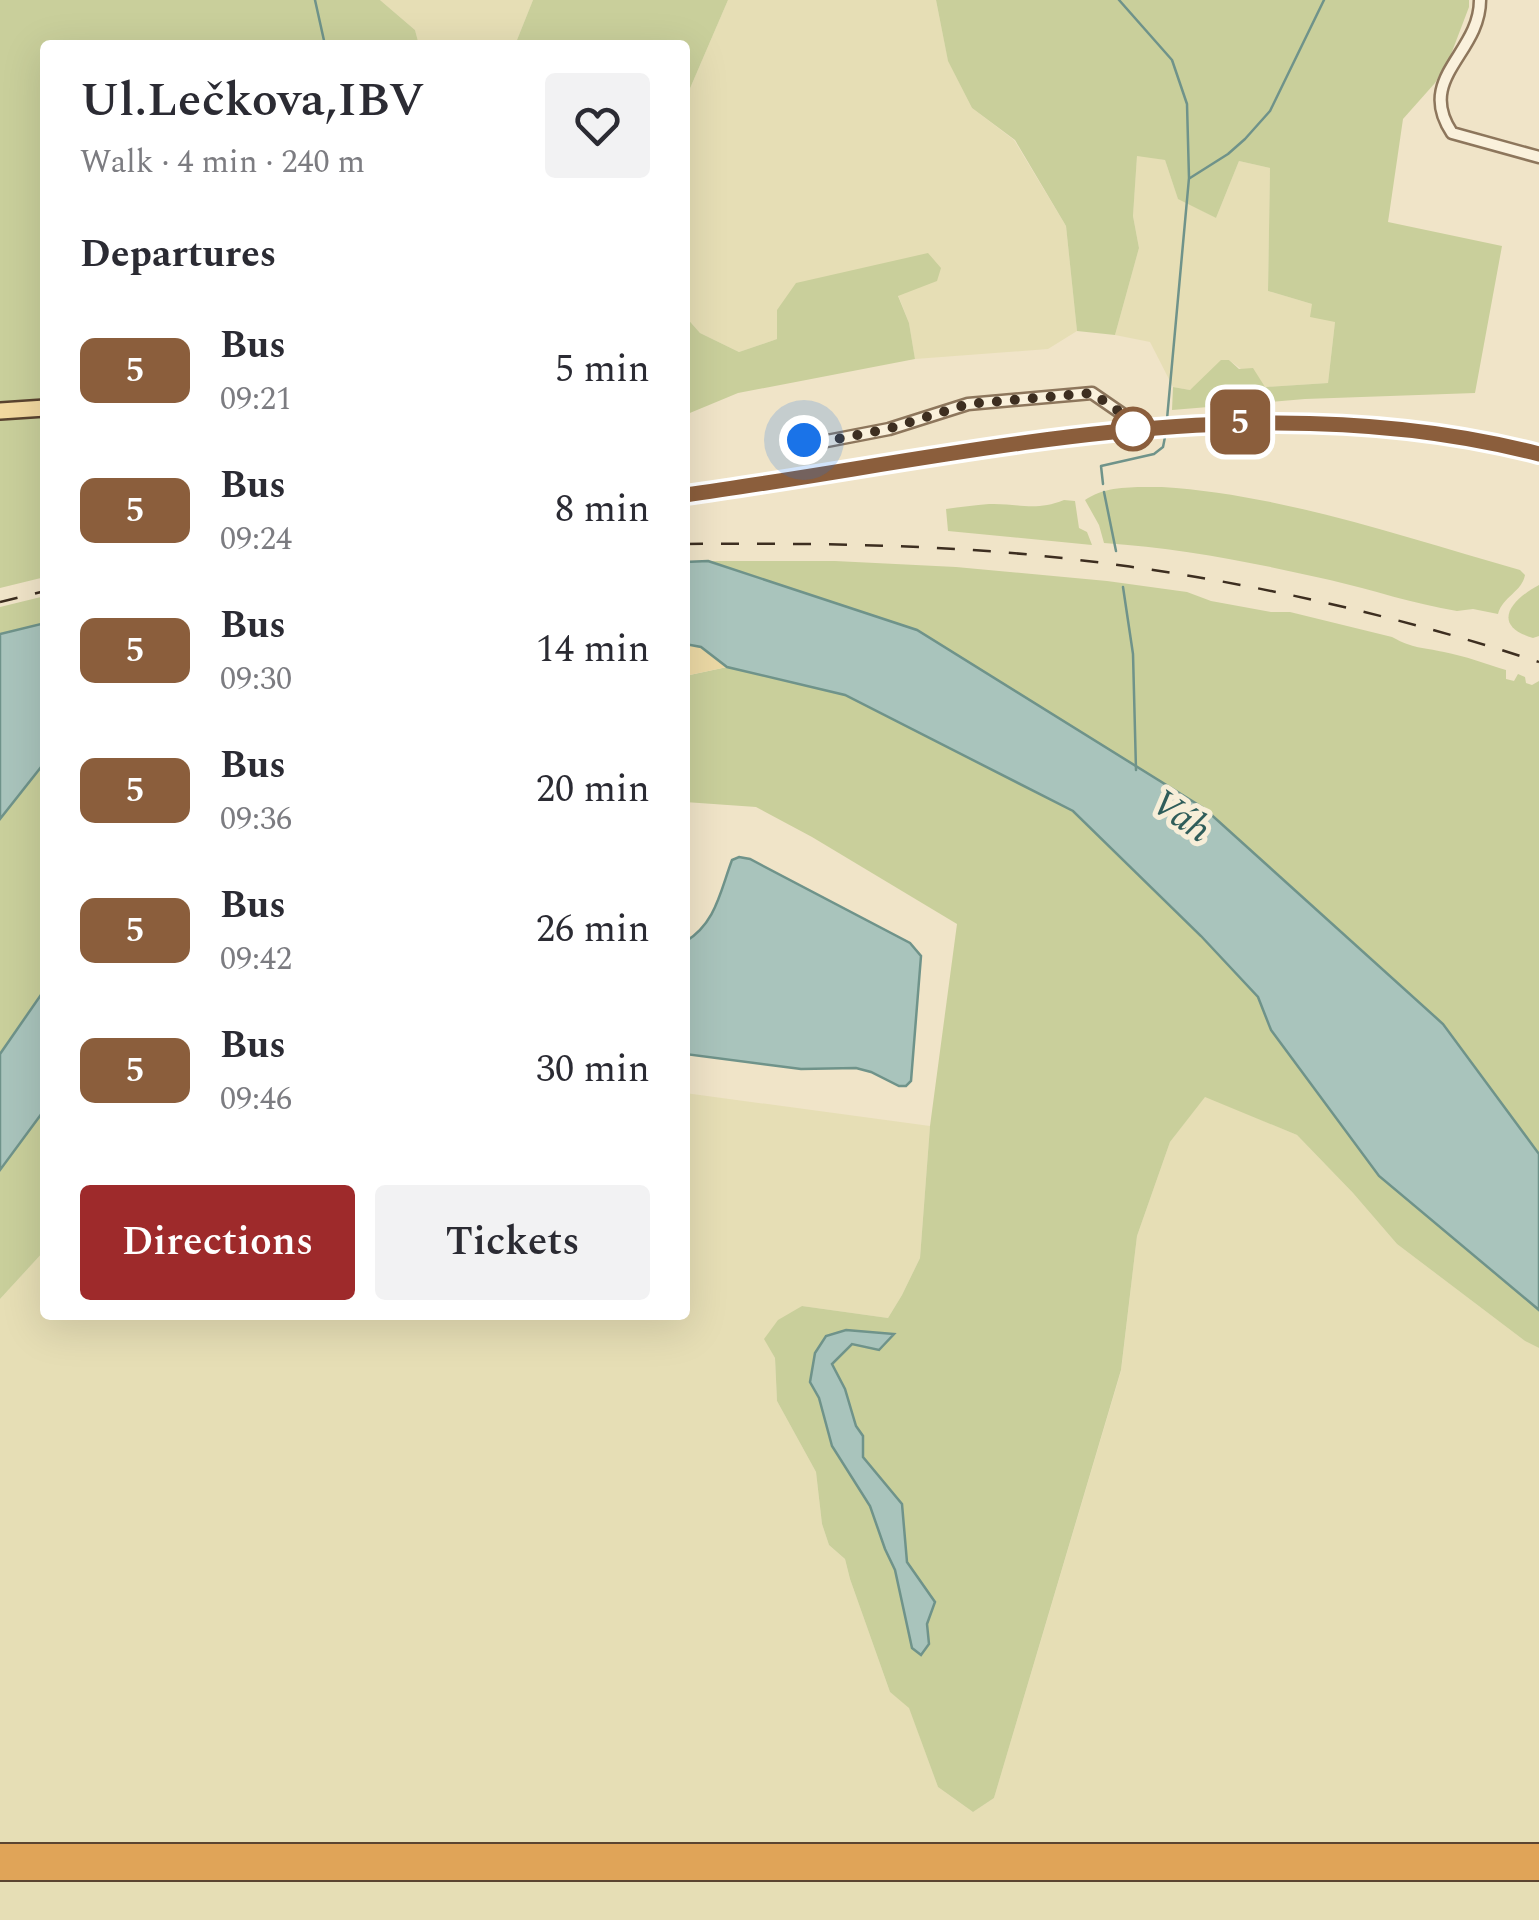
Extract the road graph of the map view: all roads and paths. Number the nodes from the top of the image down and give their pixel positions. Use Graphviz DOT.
graph roads {
  1 [pos="1480,0"];
  2 [pos="1539,157"];
  3 [pos="40,408"];
  4 [pos="0,411"];
  5 [pos="1131,430"];
  6 [pos="804,440"];
  7 [pos="1539,454"];
  8 [pos="690,494"];
  9 [pos="0,1852"];
  10 [pos="1539,1853"];
  11 [pos="0,1871"];
  12 [pos="1539,1871"];
  1 -- 2 [label="street"];
  3 -- 4 [label="main road"];
  5 -- 6 [label="street"];
  5 -- 7 [label="main road"];
  5 -- 8 [label="main road"];
  9 -- 10 [label="highway"];
  11 -- 12 [label="highway"];
}
